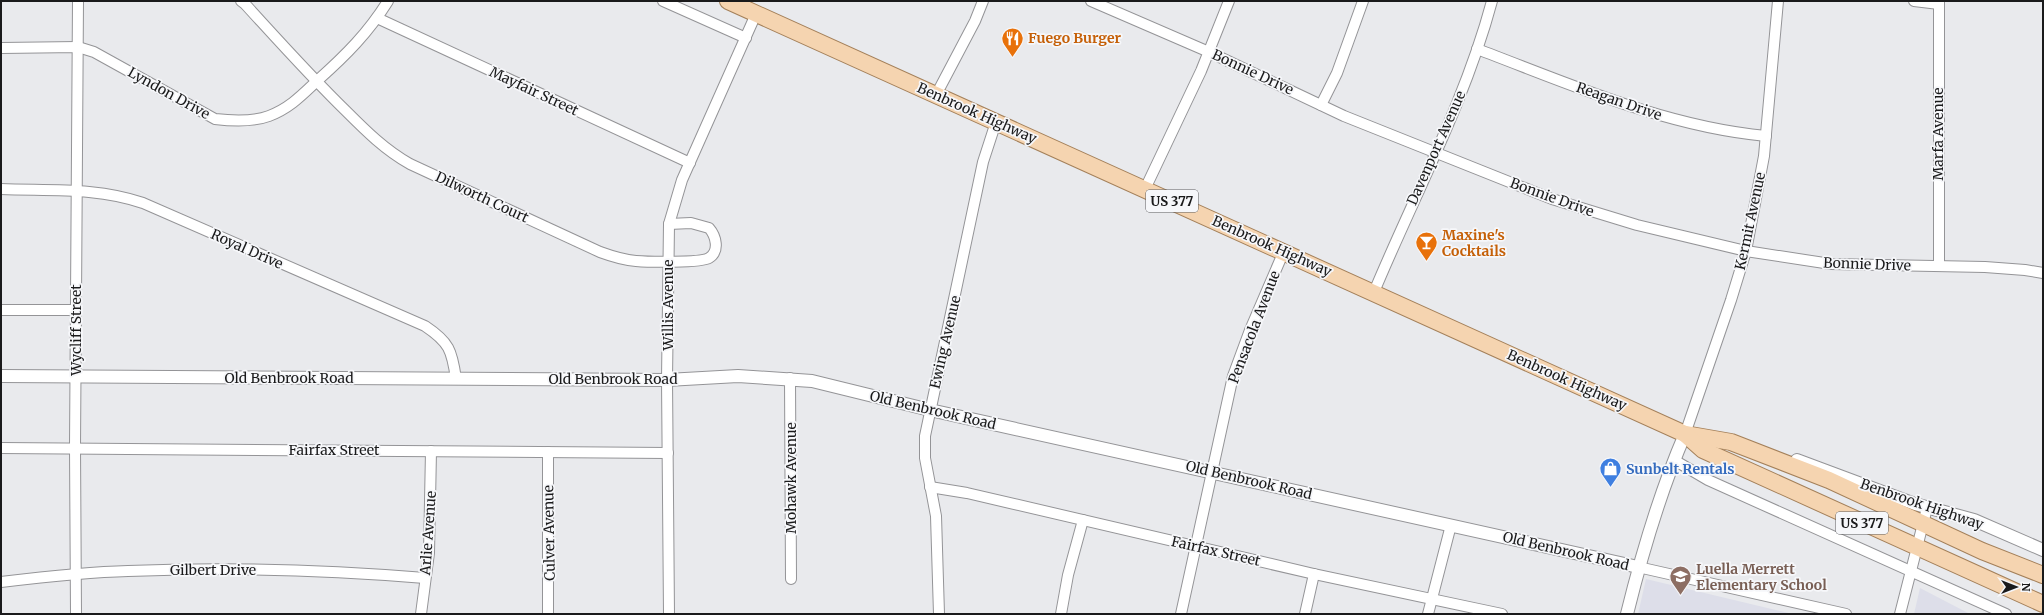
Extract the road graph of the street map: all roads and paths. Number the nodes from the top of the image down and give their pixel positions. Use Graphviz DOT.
graph roads {
  1 [pos="78,1"];
  2 [pos="241,1"];
  3 [pos="388,1"];
  4 [pos="663,1"];
  5 [pos="728,1"];
  6 [pos="983,1"];
  7 [pos="1093,1"];
  8 [pos="1229,1"];
  9 [pos="1363,1"];
  10 [pos="1492,1"];
  11 [pos="1778,1"];
  12 [pos="1914,1"];
  13 [pos="1939,2"];
  14 [pos="756,14"];
  15 [pos="377,18"];
  16 [pos="746,38"];
  17 [pos="78,46"];
  18 [pos="1,48"];
  19 [pos="1478,50"];
  20 [pos="1209,52"];
  21 [pos="316,82"];
  22 [pos="936,95"];
  23 [pos="1321,105"];
  24 [pos="996,122"];
  25 [pos="1766,136"];
  26 [pos="1436,152"];
  27 [pos="690,163"];
  28 [pos="1,189"];
  29 [pos="1145,189"];
  30 [pos="77,190"];
  31 [pos="669,224"];
  32 [pos="1284,251"];
  33 [pos="1746,251"];
  34 [pos="668,261"];
  35 [pos="1939,266"];
  36 [pos="2043,273"];
  37 [pos="1374,292"];
  38 [pos="1,310"];
  39 [pos="76,310"];
  40 [pos="1,376"];
  41 [pos="76,377"];
  42 [pos="456,378"];
  43 [pos="790,378"];
  44 [pos="667,380"];
  45 [pos="930,410"];
  46 [pos="1685,434"];
  47 [pos="1731,442"];
  48 [pos="1,448"];
  49 [pos="75,448"];
  50 [pos="431,451"];
  51 [pos="548,452"];
  52 [pos="668,453"];
  53 [pos="1674,460"];
  54 [pos="1212,471"];
  55 [pos="930,487"];
  56 [pos="1927,508"];
  57 [pos="1083,520"];
  58 [pos="1923,523"];
  59 [pos="1451,525"];
  60 [pos="1196,546"];
  61 [pos="1917,548"];
  62 [pos="2043,550"];
  63 [pos="1638,567"];
  64 [pos="1911,571"];
  65 [pos="77,574"];
  66 [pos="1314,574"];
  67 [pos="2043,575"];
  68 [pos="425,578"];
  69 [pos="791,579"];
  70 [pos="1,582"];
  71 [pos="1431,599"];
  72 [pos="2043,604"];
  73 [pos="76,614"];
  74 [pos="421,614"];
  75 [pos="548,614"];
  76 [pos="669,614"];
  77 [pos="938,614"];
  78 [pos="1062,614"];
  79 [pos="1181,614"];
  80 [pos="1305,614"];
  81 [pos="1428,614"];
  82 [pos="1502,614"];
  83 [pos="1627,614"];
  84 [pos="1846,614"];
  85 [pos="1900,614"];
  86 [pos="2006,614"];
  1 -- 17 [label="street"];
  2 -- 21 [label="street, Dilworth Court"];
  3 -- 15 [label="street, Lyndon Drive"];
  4 -- 16 [label="street"];
  5 -- 14 [label="main road, Benbrook Highway / US 377"];
  6 -- 22 [label="street"];
  7 -- 20 [label="street, Bonnie Drive"];
  8 -- 20 [label="street"];
  9 -- 23 [label="street"];
  10 -- 19 [label="street, Davenport Avenue"];
  11 -- 25 [label="street, Kermit Avenue"];
  12 -- 13 [label="street"];
  13 -- 35 [label="street, Marfa Avenue"];
  14 -- 16 [label="street, Willis Avenue"];
  14 -- 22 [label="main road, Benbrook Highway / US 377"];
  15 -- 21 [label="street, Lyndon Drive"];
  15 -- 27 [label="street, Mayfair Street"];
  16 -- 27 [label="street, Willis Avenue"];
  17 -- 18 [label="street, Lyndon Drive"];
  17 -- 21 [label="street, Lyndon Drive"];
  17 -- 30 [label="street, Wycliff Street"];
  19 -- 25 [label="street, Reagan Drive"];
  19 -- 26 [label="street, Davenport Avenue"];
  20 -- 23 [label="street, Bonnie Drive"];
  20 -- 29 [label="street"];
  21 -- 34 [label="street, Dilworth Court"];
  22 -- 24 [label="main road, Benbrook Highway / US 377"];
  23 -- 26 [label="street, Bonnie Drive"];
  24 -- 29 [label="main road, Benbrook Highway / US 377"];
  24 -- 45 [label="street, Ewing Avenue"];
  25 -- 33 [label="street, Kermit Avenue"];
  26 -- 33 [label="street, Bonnie Drive"];
  26 -- 37 [label="street, Davenport Avenue"];
  27 -- 31 [label="street, Willis Avenue"];
  28 -- 30 [label="street, Royal Drive"];
  29 -- 32 [label="main road, Benbrook Highway / US 377"];
  30 -- 39 [label="street, Wycliff Street"];
  30 -- 42 [label="street, Royal Drive"];
  31 -- 34 [label="street, Willis Avenue"];
  31 -- 34 [label="street, Dilworth Court"];
  32 -- 37 [label="main road, Benbrook Highway / US 377"];
  32 -- 54 [label="street, Pensacola Avenue"];
  33 -- 35 [label="street, Bonnie Drive"];
  33 -- 46 [label="street, Kermit Avenue"];
  34 -- 44 [label="street, Willis Avenue"];
  35 -- 36 [label="street, Bonnie Drive"];
  37 -- 46 [label="main road, Benbrook Highway / US 377"];
  38 -- 39 [label="street"];
  39 -- 41 [label="street, Wycliff Street"];
  40 -- 41 [label="street, Old Benbrook Road"];
  41 -- 42 [label="street, Old Benbrook Road"];
  41 -- 49 [label="street, Wycliff Street"];
  42 -- 44 [label="street, Old Benbrook Road"];
  43 -- 44 [label="street, Old Benbrook Road"];
  43 -- 45 [label="street, Old Benbrook Road"];
  43 -- 69 [label="street, Mohawk Avenue"];
  44 -- 52 [label="street, Willis Avenue"];
  45 -- 54 [label="street, Old Benbrook Road"];
  45 -- 55 [label="street, Ewing Avenue"];
  46 -- 47 [label="main road, Benbrook Highway / US 377"];
  46 -- 53 [label="street"];
  46 -- 61 [label="main road, Benbrook Highway / US 377"];
  47 -- 56 [label="street, Benbrook Highway"];
  47 -- 58 [label="main road, Benbrook Highway / US 377"];
  48 -- 49 [label="street, Fairfax Street"];
  49 -- 50 [label="street, Fairfax Street"];
  49 -- 65 [label="street, Wycliff Street"];
  50 -- 51 [label="street, Fairfax Street"];
  50 -- 68 [label="street, Arlie Avenue"];
  51 -- 52 [label="street, Fairfax Street"];
  51 -- 75 [label="street, Culver Avenue"];
  52 -- 76 [label="street, Willis Avenue"];
  53 -- 63 [label="street"];
  53 -- 64 [label="street"];
  54 -- 59 [label="street, Old Benbrook Road"];
  54 -- 60 [label="street, Pensacola Avenue"];
  55 -- 57 [label="street, Fairfax Street"];
  55 -- 77 [label="street, Ewing Avenue"];
  56 -- 58 [label="street"];
  56 -- 62 [label="street, Benbrook Highway"];
  57 -- 60 [label="street, Fairfax Street"];
  57 -- 78 [label="street"];
  58 -- 61 [label="street"];
  58 -- 67 [label="main road, Benbrook Highway / US 377"];
  59 -- 63 [label="street, Old Benbrook Road"];
  59 -- 71 [label="street"];
  60 -- 66 [label="street, Fairfax Street"];
  60 -- 79 [label="street, Pensacola Avenue"];
  61 -- 64 [label="street"];
  61 -- 72 [label="main road, Benbrook Highway / US 377"];
  63 -- 83 [label="street"];
  63 -- 84 [label="street, Old Benbrook Road"];
  64 -- 85 [label="street"];
  64 -- 86 [label="street"];
  65 -- 68 [label="street, Gilbert Drive"];
  65 -- 70 [label="street, Gilbert Drive"];
  65 -- 73 [label="street, Wycliff Street"];
  66 -- 71 [label="street, Fairfax Street"];
  66 -- 80 [label="street"];
  68 -- 74 [label="street, Arlie Avenue"];
  71 -- 81 [label="street"];
  71 -- 82 [label="street, Fairfax Street"];
}
